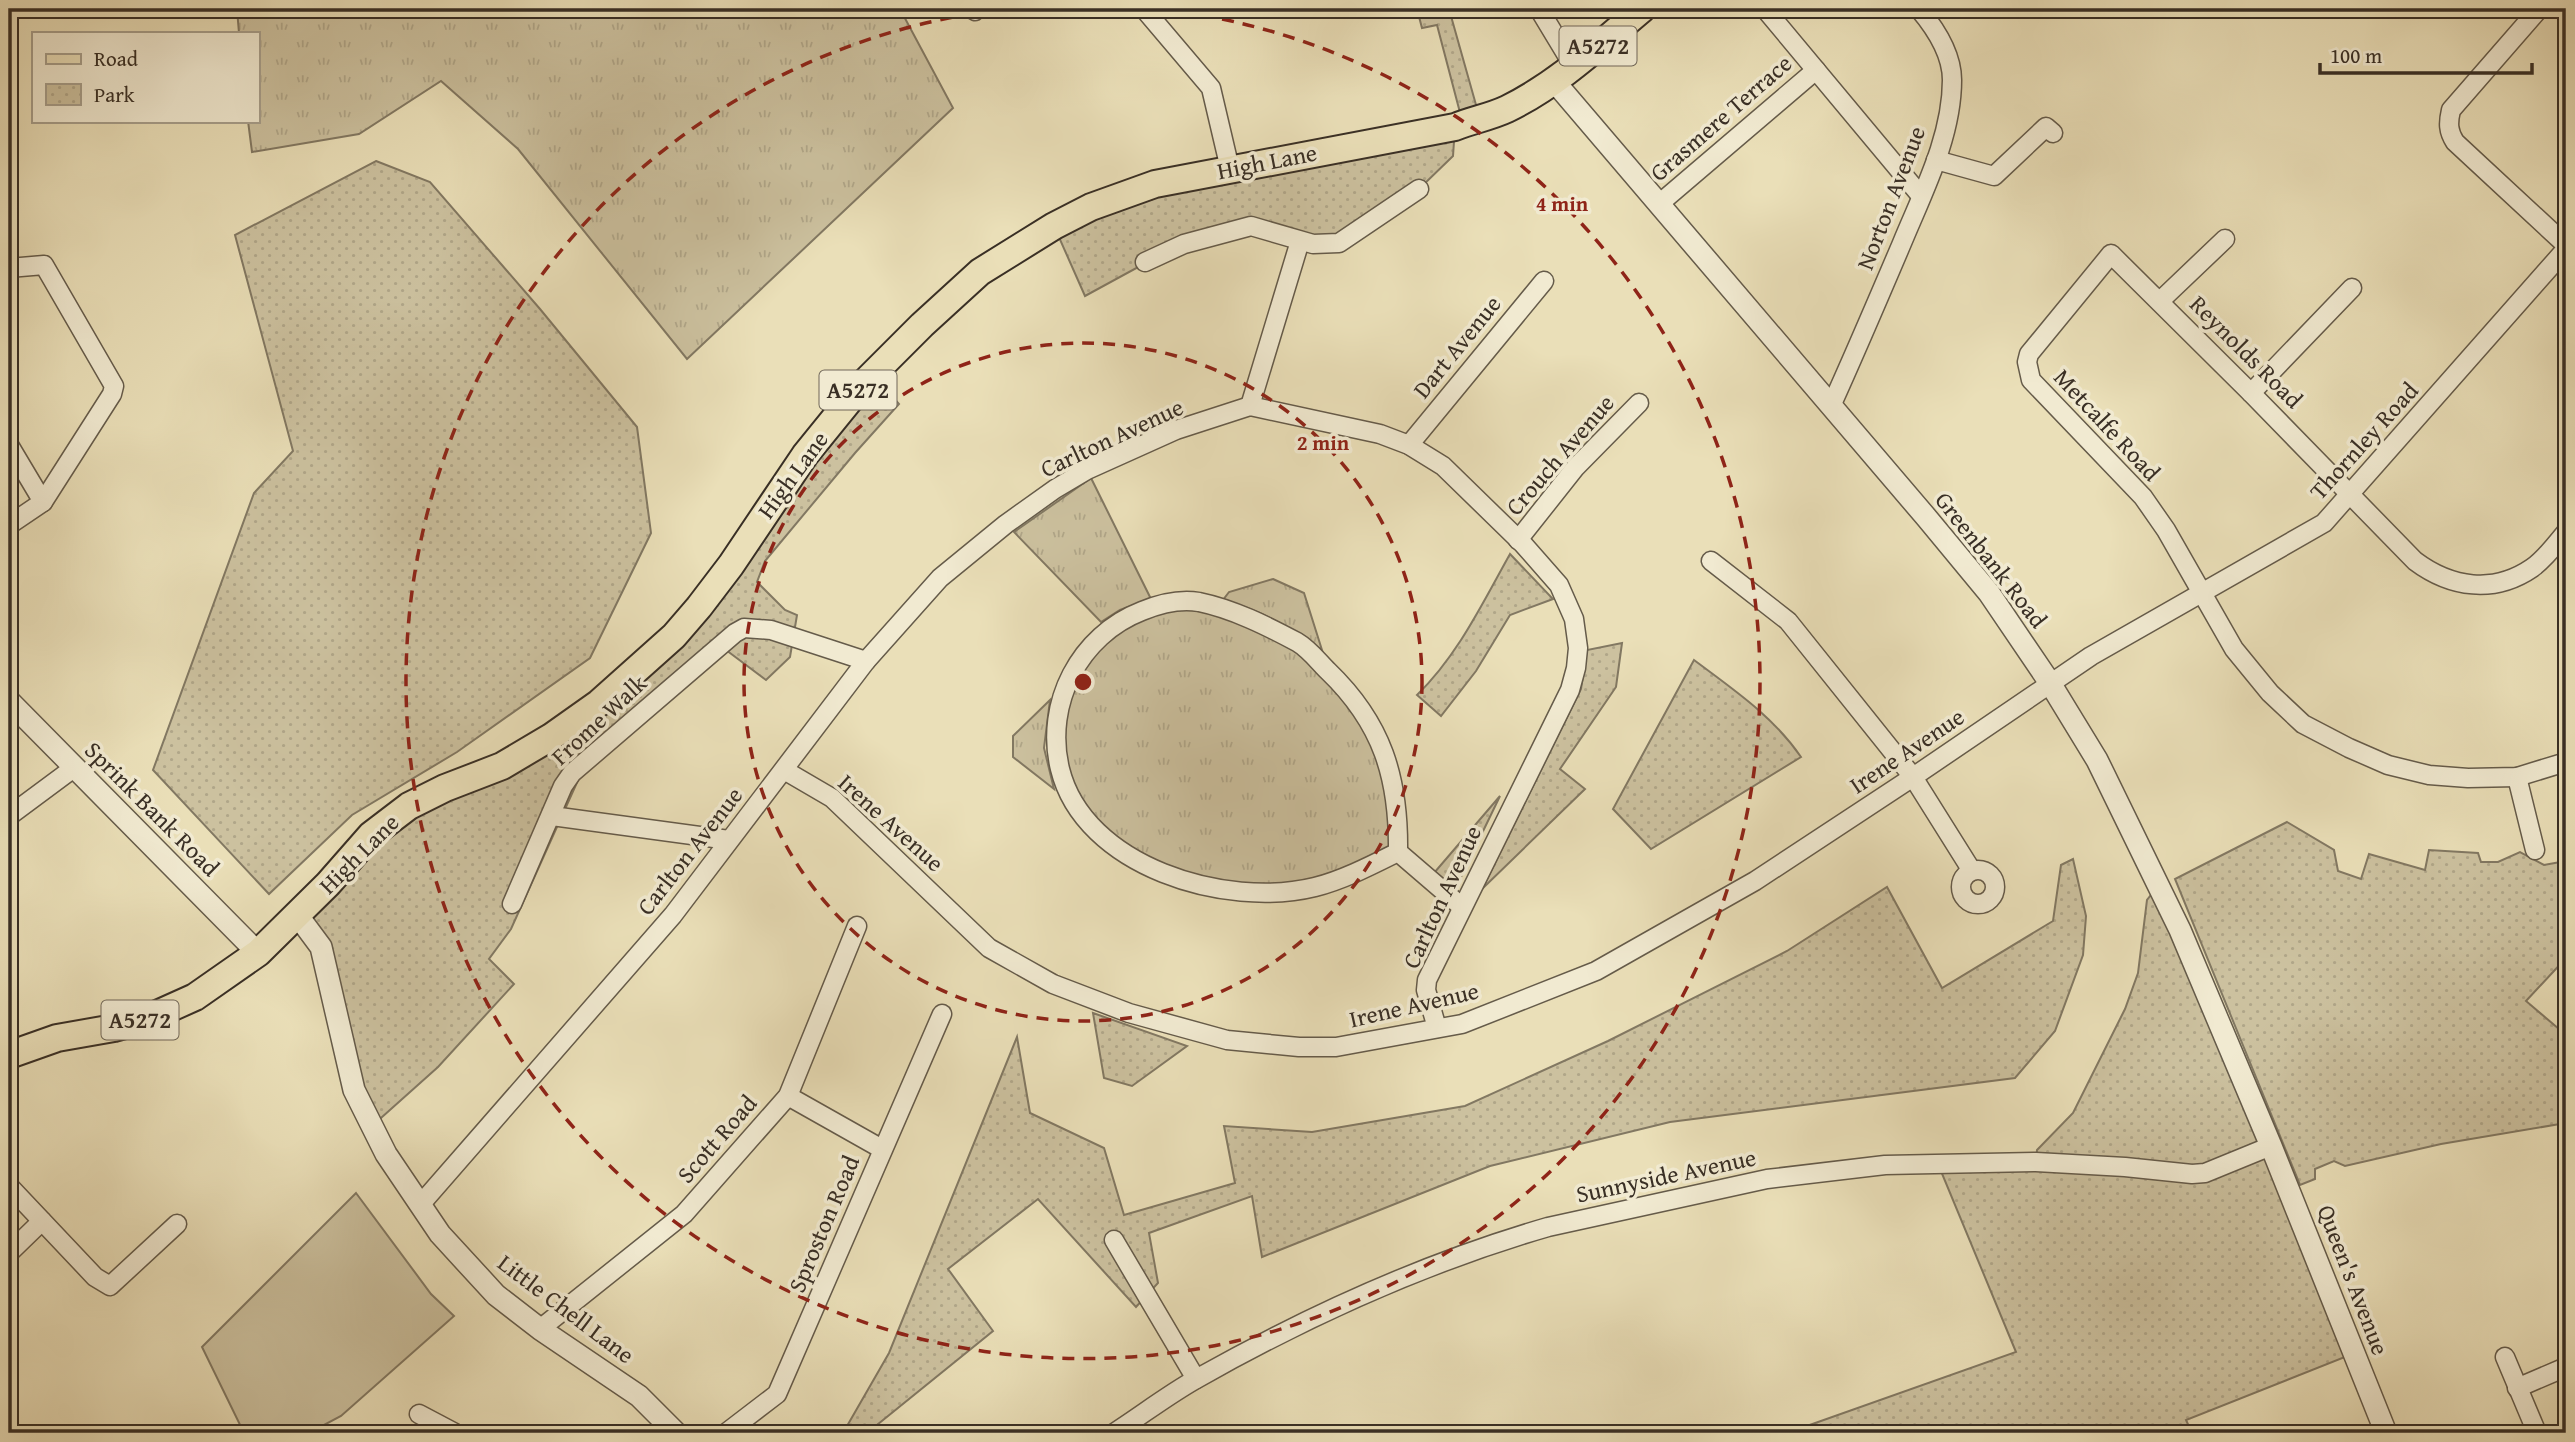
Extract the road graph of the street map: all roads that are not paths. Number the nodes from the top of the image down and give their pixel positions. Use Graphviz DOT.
graph roads {
  1 [pos="1144,9"];
  2 [pos="1539,9"];
  3 [pos="1642,9"];
  4 [pos="1765,9"];
  5 [pos="1919,9"];
  6 [pos="2539,9"];
  7 [pos="1816,70"];
  8 [pos="1564,74"];
  9 [pos="2053,133"];
  10 [pos="1936,160"];
  11 [pos="1230,169"];
  12 [pos="1419,189"];
  13 [pos="1922,196"];
  14 [pos="1659,204"];
  15 [pos="2225,239"];
  16 [pos="1300,241"];
  17 [pos="2566,247"];
  18 [pos="2104,261"];
  19 [pos="1145,262"];
  20 [pos="9,268"];
  21 [pos="1544,281"];
  22 [pos="2352,288"];
  23 [pos="2160,301"];
  24 [pos="2251,393"];
  25 [pos="1639,403"];
  26 [pos="1832,404"];
  27 [pos="1250,407"];
  28 [pos="9,445"];
  29 [pos="1409,445"];
  30 [pos="2351,494"];
  31 [pos="43,502"];
  32 [pos="9,525"];
  33 [pos="2564,539"];
  34 [pos="1518,540"];
  35 [pos="1711,561"];
  36 [pos="2203,592"];
  37 [pos="866,661"];
  38 [pos="2050,683"];
  39 [pos="9,701"];
  40 [pos="2566,762"];
  41 [pos="75,767"];
  42 [pos="785,770"];
  43 [pos="1913,777"];
  44 [pos="2517,777"];
  45 [pos="9,816"];
  46 [pos="552,816"];
  47 [pos="729,841"];
  48 [pos="2535,850"];
  49 [pos="1398,852"];
  50 [pos="1972,870"];
  51 [pos="512,904"];
  52 [pos="1462,907"];
  53 [pos="298,916"];
  54 [pos="857,926"];
  55 [pos="258,953"];
  56 [pos="942,1014"];
  57 [pos="1437,1028"];
  58 [pos="9,1055"];
  59 [pos="788,1096"];
  60 [pos="2272,1146"];
  61 [pos="882,1149"];
  62 [pos="9,1186"];
  63 [pos="420,1205"];
  64 [pos="42,1221"];
  65 [pos="177,1224"];
  66 [pos="1114,1240"];
  67 [pos="9,1253"];
  68 [pos="540,1329"];
  69 [pos="2505,1357"];
  70 [pos="2566,1367"];
  71 [pos="1196,1379"];
  72 [pos="2517,1388"];
  73 [pos="419,1414"];
  74 [pos="455,1433"];
  75 [pos="676,1433"];
  76 [pos="726,1433"];
  77 [pos="1114,1433"];
  78 [pos="2386,1433"];
  79 [pos="2537,1433"];
  1 -- 11 [label="street"];
  2 -- 8 [label="street"];
  3 -- 8 [label="main road, High Lane / A5272"];
  4 -- 7 [label="street"];
  5 -- 10 [label="street, Norton Avenue"];
  6 -- 17 [label="street"];
  7 -- 13 [label="street"];
  7 -- 14 [label="street, Grasmere Terrace"];
  8 -- 11 [label="main road, High Lane / A5272"];
  8 -- 14 [label="street, Greenbank Road"];
  9 -- 10 [label="street"];
  10 -- 13 [label="street, Norton Avenue"];
  11 -- 53 [label="main road, High Lane / A5272"];
  12 -- 16 [label="street"];
  13 -- 26 [label="street, Norton Avenue"];
  14 -- 26 [label="street, Greenbank Road"];
  15 -- 23 [label="street"];
  16 -- 19 [label="street"];
  16 -- 27 [label="street"];
  17 -- 30 [label="street, Thornley Road"];
  18 -- 23 [label="street, Reynolds Road"];
  18 -- 36 [label="street, Metcalfe Road"];
  20 -- 31 [label="street"];
  21 -- 29 [label="street, Dart Avenue"];
  22 -- 24 [label="street"];
  23 -- 24 [label="street, Reynolds Road"];
  24 -- 30 [label="street, Reynolds Road"];
  25 -- 34 [label="street, Crouch Avenue"];
  26 -- 38 [label="street, Greenbank Road"];
  27 -- 29 [label="street, Carlton Avenue"];
  27 -- 37 [label="street, Carlton Avenue"];
  28 -- 31 [label="street"];
  29 -- 34 [label="street, Carlton Avenue"];
  30 -- 33 [label="street, Reynolds Road"];
  30 -- 36 [label="street, Thornley Road"];
  31 -- 32 [label="street"];
  34 -- 52 [label="street, Carlton Avenue"];
  35 -- 43 [label="street"];
  36 -- 38 [label="street, Thornley Road"];
  36 -- 44 [label="street"];
  37 -- 42 [label="street, Carlton Avenue"];
  37 -- 46 [label="street, Frome Walk"];
  38 -- 43 [label="street, Irene Avenue"];
  38 -- 60 [label="street, Greenbank Road"];
  39 -- 41 [label="street, Sprink Bank Road"];
  40 -- 44 [label="street"];
  41 -- 45 [label="street"];
  41 -- 55 [label="street, Sprink Bank Road"];
  42 -- 47 [label="street, Carlton Avenue"];
  42 -- 57 [label="street, Irene Avenue"];
  43 -- 50 [label="street"];
  43 -- 57 [label="street, Irene Avenue"];
  44 -- 48 [label="street"];
  46 -- 47 [label="street"];
  46 -- 51 [label="street, Frome Walk"];
  47 -- 63 [label="street, Carlton Avenue"];
  49 -- 49 [label="street"];
  49 -- 52 [label="street"];
  52 -- 57 [label="street, Carlton Avenue"];
  53 -- 55 [label="main road, High Lane / A5272"];
  53 -- 63 [label="street, Little Chell Lane"];
  54 -- 59 [label="street, Scott Road"];
  55 -- 58 [label="main road, High Lane / A5272"];
  56 -- 61 [label="street, Sproston Road"];
  59 -- 61 [label="street"];
  59 -- 68 [label="street, Scott Road"];
  60 -- 71 [label="street, Sunnyside Avenue"];
  60 -- 78 [label="street, Queen's Avenue"];
  61 -- 76 [label="street, Sproston Road"];
  62 -- 64 [label="street"];
  63 -- 68 [label="street, Little Chell Lane"];
  64 -- 65 [label="street"];
  64 -- 67 [label="street"];
  66 -- 71 [label="street"];
  68 -- 75 [label="street, Little Chell Lane"];
  69 -- 72 [label="street"];
  70 -- 72 [label="street"];
  71 -- 77 [label="street, Sunnyside Avenue"];
  72 -- 79 [label="street"];
  73 -- 74 [label="street"];
}
